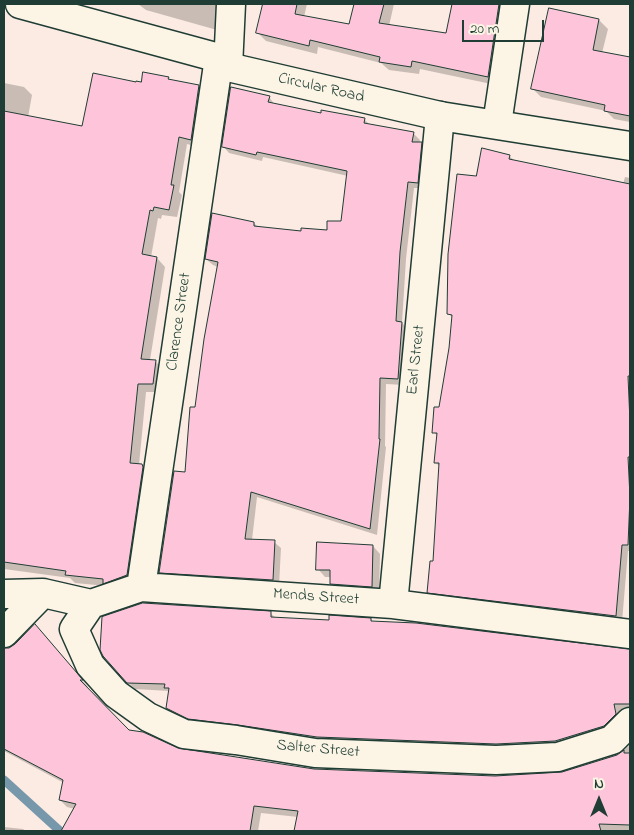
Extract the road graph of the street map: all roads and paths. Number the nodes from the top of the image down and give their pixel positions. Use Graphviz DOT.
graph roads {
  1 [pos="231,4"];
  2 [pos="515,4"];
  3 [pos="27,6"];
  4 [pos="4,18"];
  5 [pos="223,63"];
  6 [pos="440,116"];
  7 [pos="497,124"];
  8 [pos="630,146"];
  9 [pos="141,587"];
  10 [pos="43,593"];
  11 [pos="4,594"];
  12 [pos="91,604"];
  13 [pos="393,604"];
  14 [pos="4,633"];
  15 [pos="630,634"];
  16 [pos="630,722"];
  1 -- 5 [label="street, Clarence Street"];
  2 -- 7 [label="street"];
  3 -- 4 [label="street"];
  3 -- 5 [label="street, Circular Road"];
  5 -- 6 [label="street, Circular Road"];
  5 -- 9 [label="street, Clarence Street"];
  6 -- 7 [label="street, Circular Road"];
  6 -- 13 [label="street, Earl Street"];
  7 -- 8 [label="street, Circular Road"];
  9 -- 12 [label="street, Mends Street"];
  9 -- 13 [label="street, Mends Street"];
  10 -- 11 [label="street"];
  10 -- 12 [label="street"];
  10 -- 14 [label="street"];
  12 -- 16 [label="street, Salter Street"];
  13 -- 15 [label="street, Mends Street"];
}
